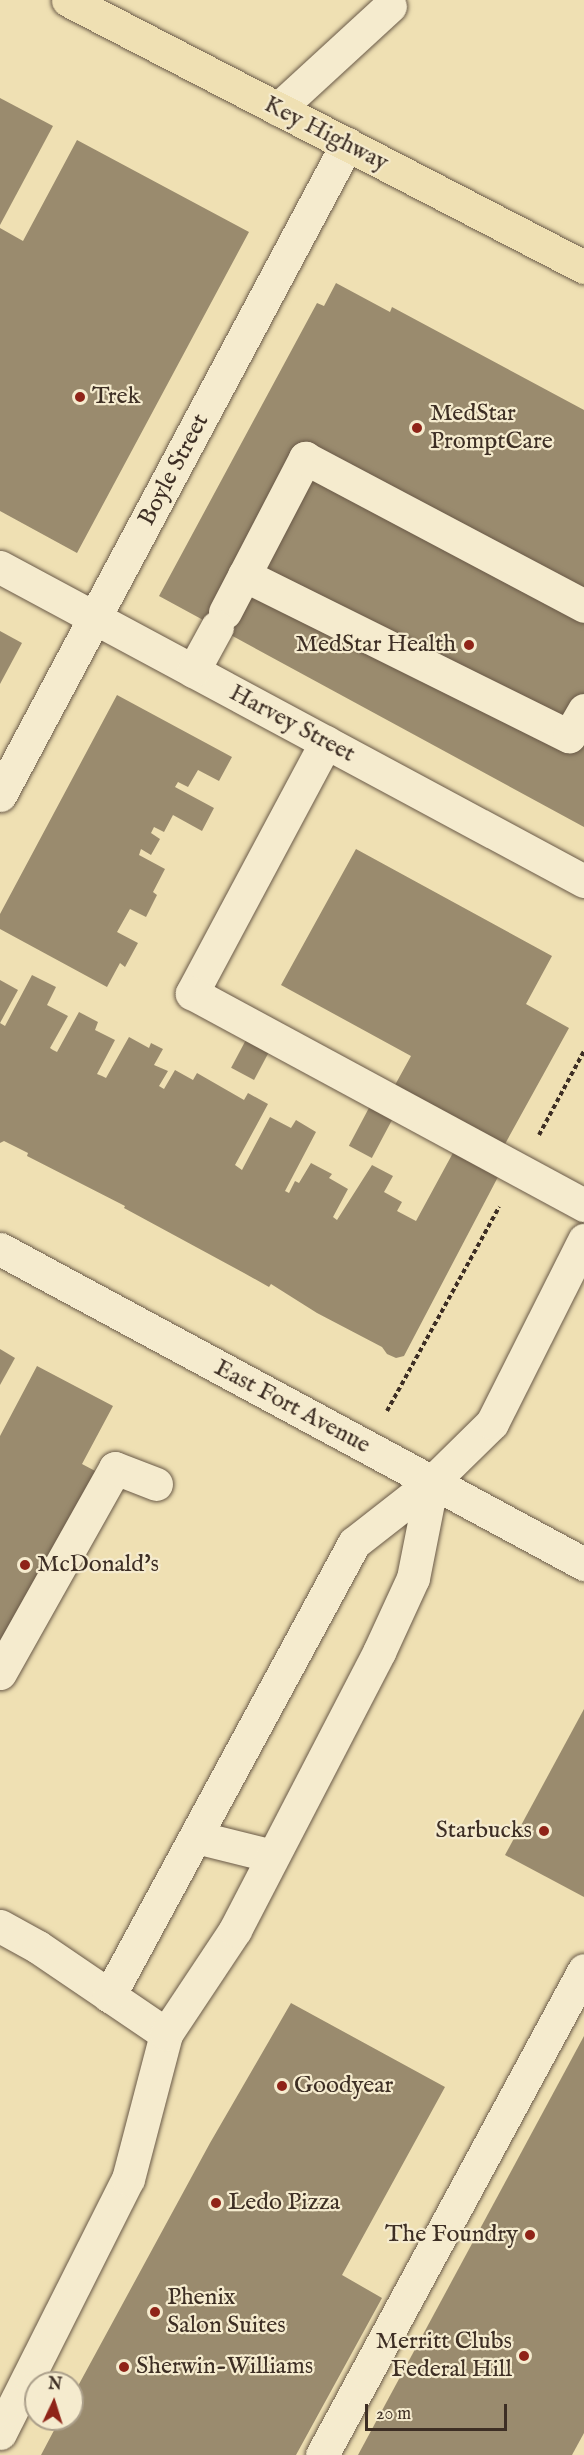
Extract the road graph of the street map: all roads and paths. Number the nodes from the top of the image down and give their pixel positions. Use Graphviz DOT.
graph roads {
  1 [pos="68,0"];
  2 [pos="390,6"];
  3 [pos="278,109"];
  4 [pos="347,144"];
  5 [pos="584,267"];
  6 [pos="0,567"];
  7 [pos="244,575"];
  8 [pos="584,606"];
  9 [pos="95,618"];
  10 [pos="193,671"];
  11 [pos="584,710"];
  12 [pos="326,742"];
  13 [pos="0,795"];
  14 [pos="584,881"];
  15 [pos="584,1051"];
  16 [pos="520,1170"];
  17 [pos="584,1205"];
  18 [pos="584,1240"];
  19 [pos="0,1249"];
  20 [pos="366,1447"];
  21 [pos="432,1482"];
  22 [pos="156,1484"];
  23 [pos="584,1563"];
  24 [pos="0,1673"];
  25 [pos="196,1837"];
  26 [pos="272,1856"];
  27 [pos="0,1926"];
  28 [pos="584,1970"];
  29 [pos="109,1996"];
  30 [pos="166,2034"];
  31 [pos="0,2433"];
  32 [pos="322,2455"];
  1 -- 3 [label="main road, Key Highway"];
  2 -- 3 [label="street"];
  3 -- 4 [label="main road, Key Highway"];
  4 -- 5 [label="main road, Key Highway"];
  4 -- 9 [label="street, Boyle Street"];
  6 -- 9 [label="street, Harvey Street"];
  7 -- 8 [label="street"];
  7 -- 10 [label="street"];
  7 -- 11 [label="street"];
  9 -- 10 [label="street, Harvey Street"];
  9 -- 13 [label="street, Boyle Street"];
  10 -- 12 [label="street, Harvey Street"];
  12 -- 14 [label="street, Harvey Street"];
  12 -- 16 [label="street"];
  15 -- 16 [label="path"];
  16 -- 17 [label="street"];
  16 -- 20 [label="path"];
  18 -- 21 [label="street"];
  19 -- 20 [label="street, East Fort Avenue"];
  20 -- 21 [label="street, East Fort Avenue"];
  21 -- 23 [label="street, East Fort Avenue"];
  21 -- 25 [label="street"];
  21 -- 26 [label="street"];
  22 -- 24 [label="street"];
  25 -- 26 [label="street"];
  25 -- 29 [label="street"];
  26 -- 30 [label="street"];
  27 -- 29 [label="street"];
  28 -- 32 [label="street"];
  29 -- 30 [label="street"];
  30 -- 31 [label="street"];
}
